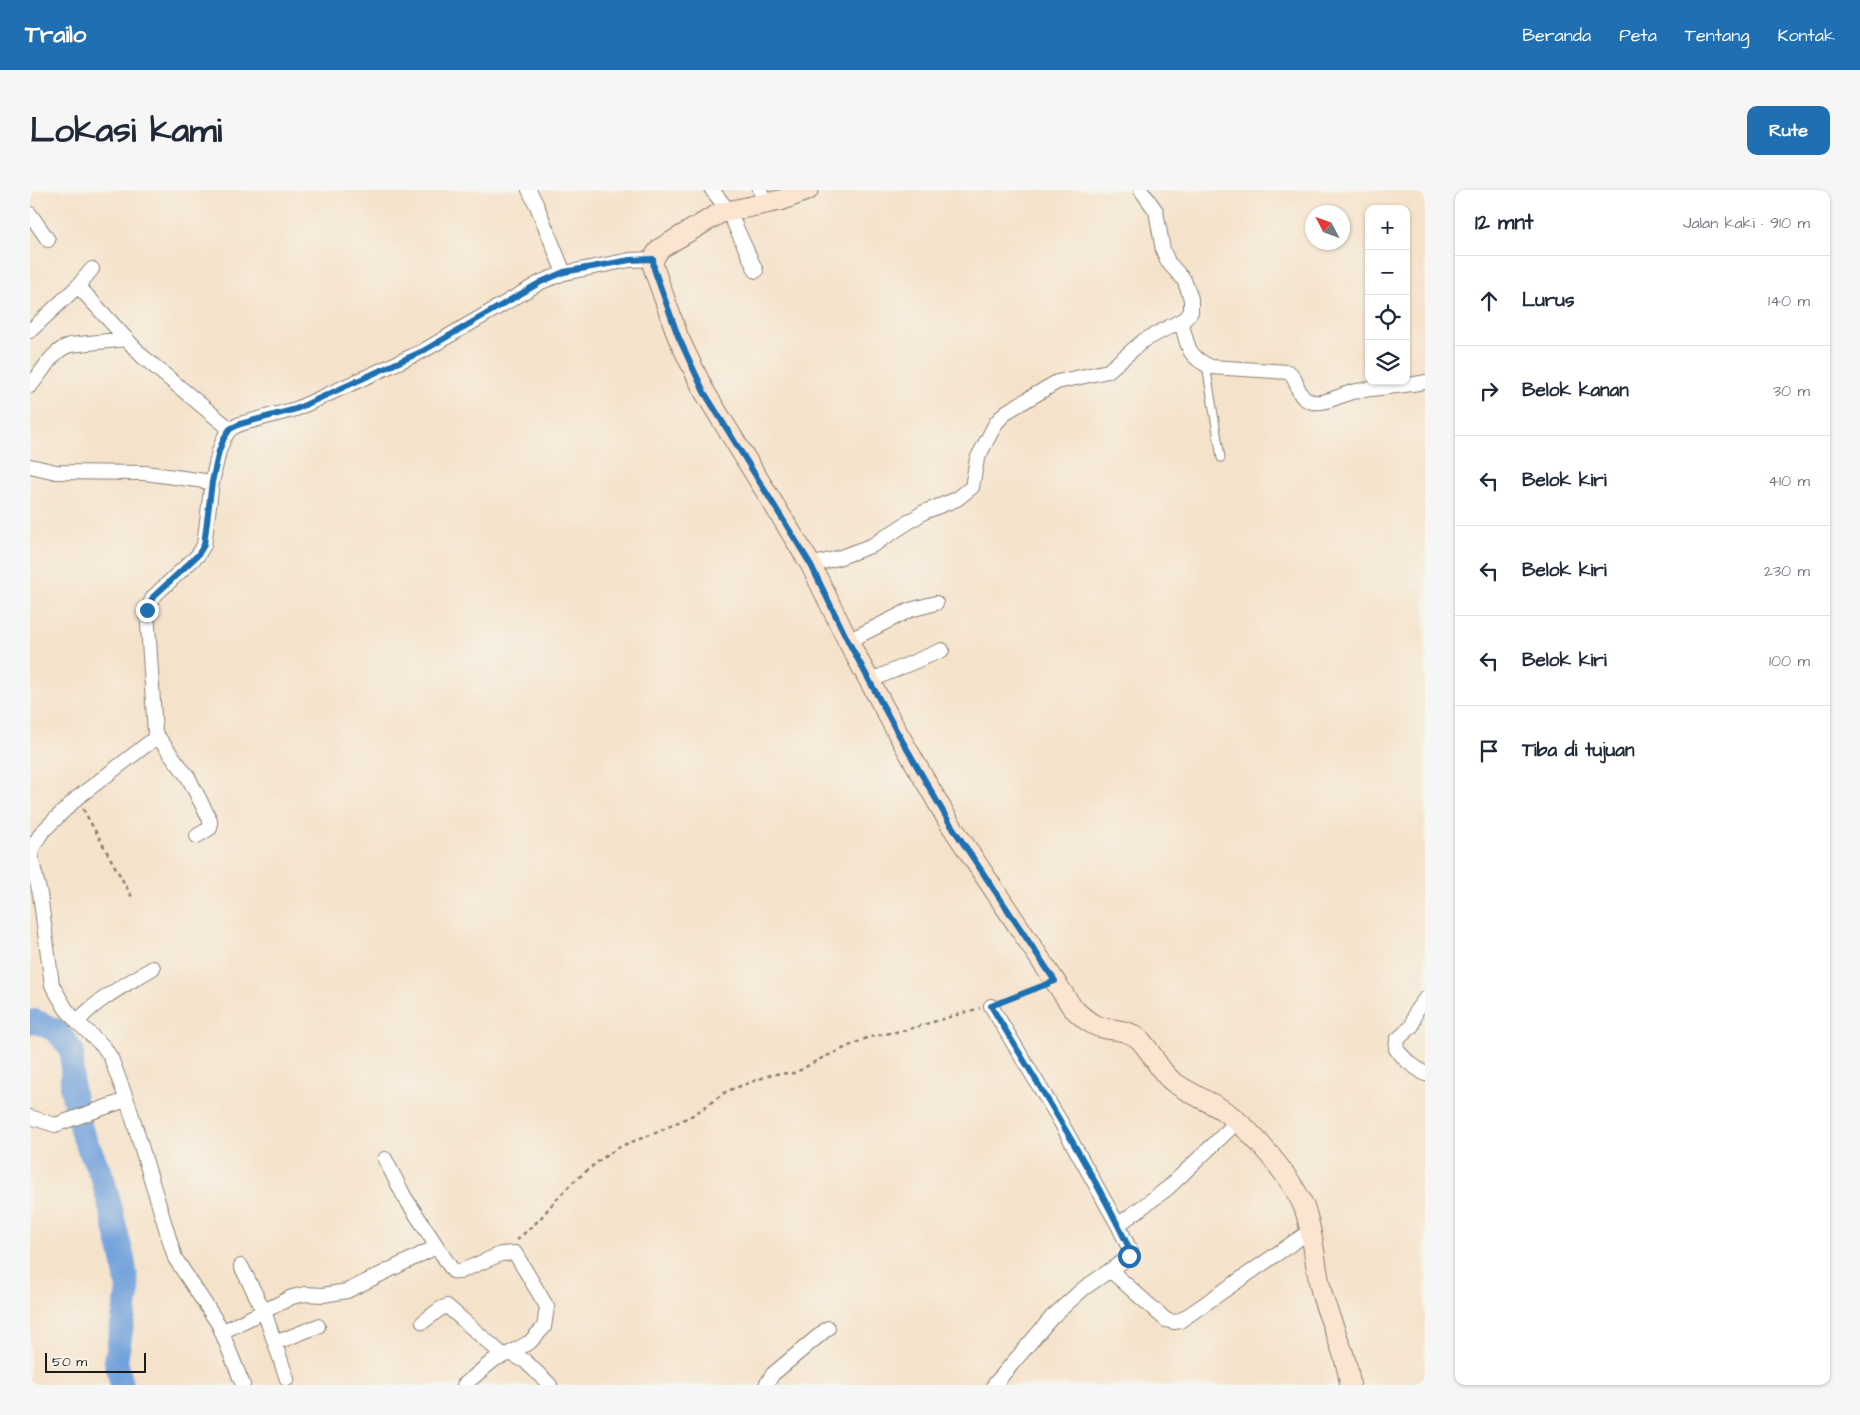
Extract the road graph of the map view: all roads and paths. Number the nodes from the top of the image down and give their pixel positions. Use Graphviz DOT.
graph roads {
  1 [pos="529,190"];
  2 [pos="712,190"];
  3 [pos="808,190"];
  4 [pos="1141,190"];
  5 [pos="762,197"];
  6 [pos="728,210"];
  7 [pos="30,214"];
  8 [pos="48,240"];
  9 [pos="653,259"];
  10 [pos="92,269"];
  11 [pos="756,271"];
  12 [pos="564,272"];
  13 [pos="78,286"];
  14 [pos="1180,321"];
  15 [pos="30,331"];
  16 [pos="127,340"];
  17 [pos="1206,365"];
  18 [pos="1425,382"];
  19 [pos="30,386"];
  20 [pos="230,429"];
  21 [pos="1221,458"];
  22 [pos="30,466"];
  23 [pos="212,482"];
  24 [pos="811,565"];
  25 [pos="936,603"];
  26 [pos="848,641"];
  27 [pos="942,650"];
  28 [pos="869,681"];
  29 [pos="156,733"];
  30 [pos="77,798"];
  31 [pos="197,836"];
  32 [pos="132,897"];
  33 [pos="154,968"];
  34 [pos="1055,981"];
  35 [pos="1425,999"];
  36 [pos="991,1006"];
  37 [pos="77,1022"];
  38 [pos="1425,1074"];
  39 [pos="126,1100"];
  40 [pos="30,1117"];
  41 [pos="1238,1121"];
  42 [pos="385,1159"];
  43 [pos="1118,1225"];
  44 [pos="1310,1231"];
  45 [pos="436,1247"];
  46 [pos="501,1254"];
  47 [pos="241,1266"];
  48 [pos="1110,1270"];
  49 [pos="264,1311"];
  50 [pos="423,1322"];
  51 [pos="318,1326"];
  52 [pos="828,1328"];
  53 [pos="222,1332"];
  54 [pos="274,1342"];
  55 [pos="506,1354"];
  56 [pos="287,1379"];
  57 [pos="243,1385"];
  58 [pos="464,1385"];
  59 [pos="550,1385"];
  60 [pos="766,1385"];
  61 [pos="994,1385"];
  62 [pos="1350,1385"];
  1 -- 12 [label="street"];
  2 -- 6 [label="street"];
  3 -- 5 [label="street"];
  4 -- 14 [label="street"];
  5 -- 6 [label="street"];
  6 -- 9 [label="street"];
  6 -- 11 [label="street"];
  7 -- 8 [label="street"];
  9 -- 12 [label="street"];
  9 -- 24 [label="street"];
  10 -- 13 [label="street"];
  12 -- 20 [label="street"];
  13 -- 15 [label="street"];
  13 -- 16 [label="street"];
  14 -- 17 [label="street"];
  14 -- 24 [label="street"];
  16 -- 19 [label="street"];
  16 -- 20 [label="street"];
  17 -- 18 [label="street"];
  17 -- 21 [label="lane"];
  20 -- 23 [label="street"];
  22 -- 23 [label="street"];
  23 -- 29 [label="street"];
  24 -- 26 [label="street"];
  25 -- 26 [label="street"];
  26 -- 28 [label="street"];
  27 -- 28 [label="street"];
  28 -- 34 [label="street"];
  29 -- 30 [label="street"];
  29 -- 31 [label="street"];
  30 -- 32 [label="path"];
  30 -- 37 [label="street"];
  33 -- 37 [label="street"];
  34 -- 36 [label="path"];
  34 -- 41 [label="street"];
  35 -- 38 [label="street"];
  36 -- 43 [label="street"];
  36 -- 46 [label="path"];
  37 -- 39 [label="street"];
  39 -- 40 [label="street"];
  39 -- 53 [label="street"];
  41 -- 43 [label="street"];
  41 -- 44 [label="street"];
  42 -- 45 [label="street"];
  43 -- 48 [label="street"];
  44 -- 48 [label="street"];
  44 -- 62 [label="street"];
  45 -- 46 [label="street"];
  45 -- 49 [label="street"];
  46 -- 55 [label="street"];
  47 -- 49 [label="street"];
  48 -- 61 [label="street"];
  49 -- 53 [label="street"];
  49 -- 54 [label="street"];
  50 -- 55 [label="street"];
  51 -- 54 [label="street"];
  52 -- 60 [label="street"];
  53 -- 57 [label="street"];
  54 -- 56 [label="street"];
  55 -- 58 [label="street"];
  55 -- 59 [label="street"];
}
